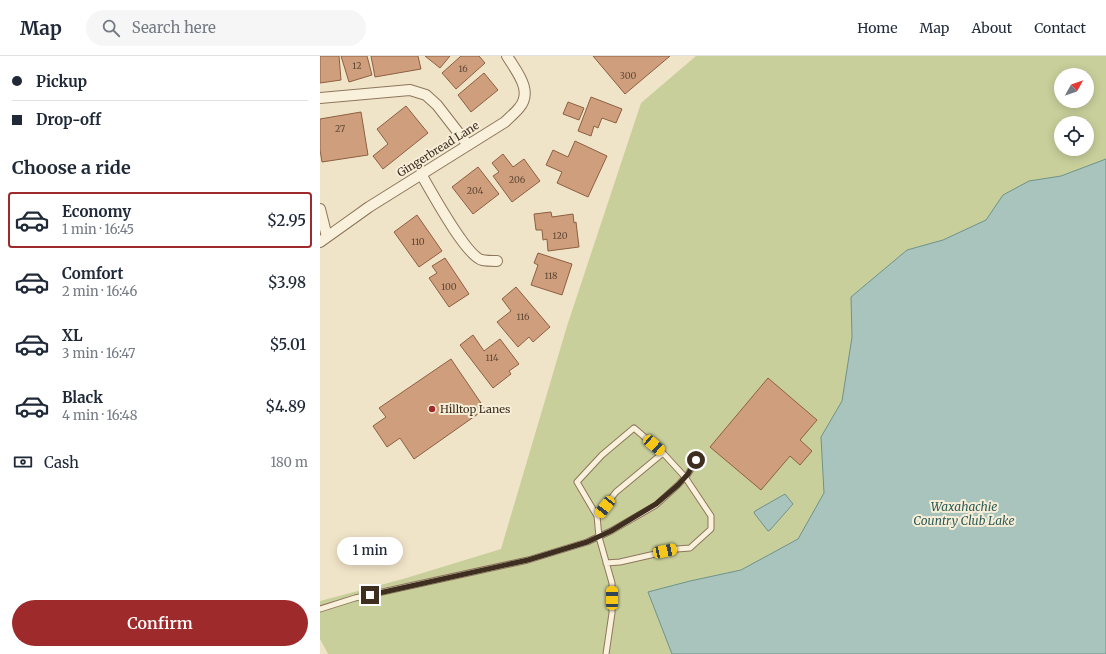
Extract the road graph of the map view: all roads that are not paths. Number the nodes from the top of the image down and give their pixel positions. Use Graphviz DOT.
graph roads {
  1 [pos="508,56"];
  2 [pos="320,98"];
  3 [pos="468,145"];
  4 [pos="421,174"];
  5 [pos="320,209"];
  6 [pos="324,239"];
  7 [pos="497,261"];
  8 [pos="664,453"];
  9 [pos="696,460"];
  10 [pos="685,477"];
  11 [pos="597,516"];
  12 [pos="599,537"];
  13 [pos="606,563"];
  14 [pos="320,609"];
  15 [pos="606,654"];
  1 -- 3 [label="street, Gingerbread Lane"];
  2 -- 3 [label="street"];
  3 -- 4 [label="street, Gingerbread Lane"];
  4 -- 6 [label="street, Gingerbread Lane"];
  4 -- 7 [label="street"];
  5 -- 6 [label="street"];
  8 -- 10 [label="lane"];
  8 -- 11 [label="lane"];
  8 -- 11 [label="lane"];
  9 -- 10 [label="lane"];
  10 -- 12 [label="lane"];
  10 -- 13 [label="lane"];
  11 -- 12 [label="lane"];
  12 -- 13 [label="lane"];
  12 -- 14 [label="lane"];
  13 -- 15 [label="lane"];
}
